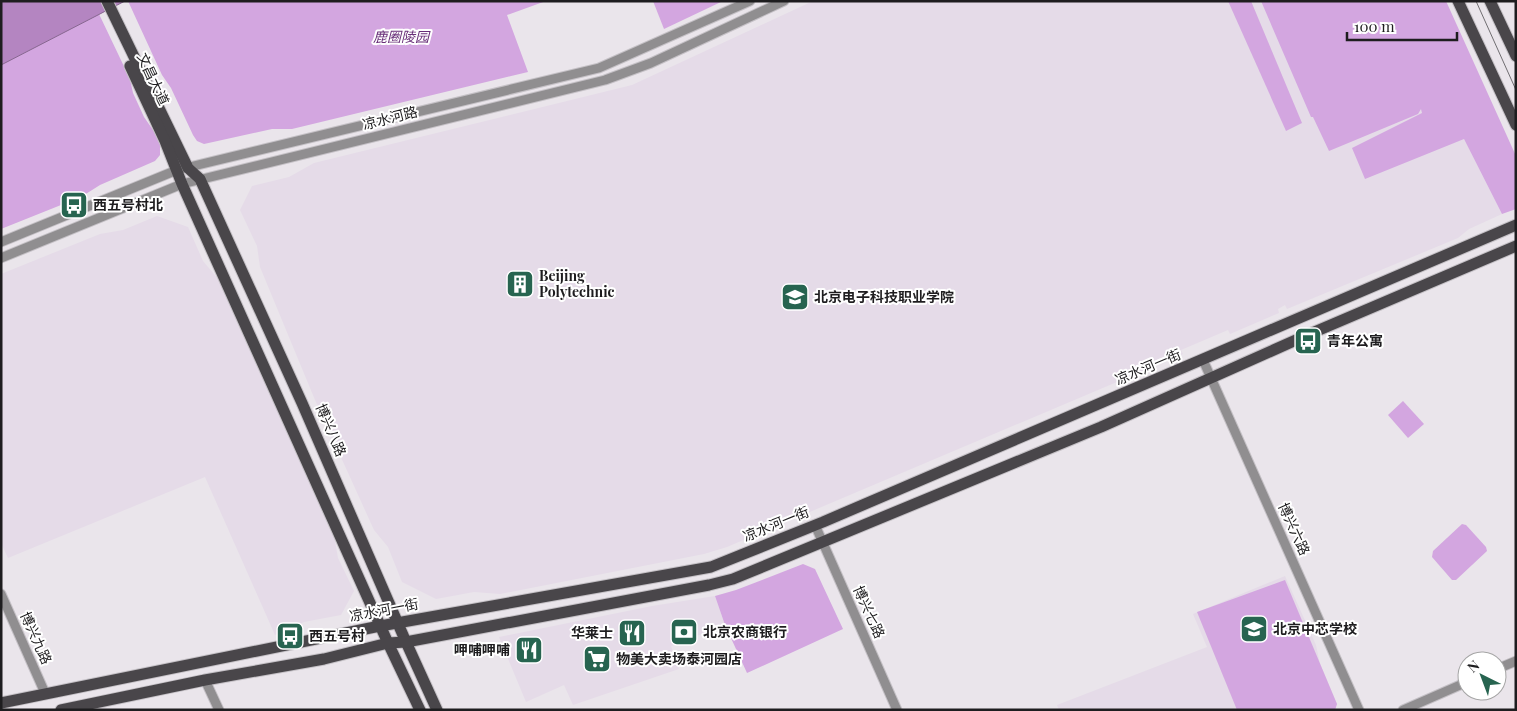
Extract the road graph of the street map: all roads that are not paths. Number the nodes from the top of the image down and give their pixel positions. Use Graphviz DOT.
graph roads {
  1 [pos="99,1"];
  2 [pos="107,1"];
  3 [pos="750,1"];
  4 [pos="784,1"];
  5 [pos="1458,1"];
  6 [pos="1490,1"];
  7 [pos="116,26"];
  8 [pos="1516,56"];
  9 [pos="1516,125"];
  10 [pos="183,169"];
  11 [pos="200,179"];
  12 [pos="182,184"];
  13 [pos="1516,225"];
  14 [pos="1,242"];
  15 [pos="1516,246"];
  16 [pos="1,258"];
  17 [pos="1203,360"];
  18 [pos="1211,377"];
  19 [pos="815,525"];
  20 [pos="780,538"];
  21 [pos="823,542"];
  22 [pos="786,558"];
  23 [pos="1,594"];
  24 [pos="397,623"];
  25 [pos="380,626"];
  26 [pos="406,642"];
  27 [pos="388,643"];
  28 [pos="205,680"];
  29 [pos="1457,686"];
  30 [pos="45,693"];
  31 [pos="1,703"];
  32 [pos="62,710"];
  33 [pos="219,710"];
  34 [pos="420,710"];
  35 [pos="437,710"];
  36 [pos="897,710"];
  37 [pos="1359,710"];
  38 [pos="1403,710"];
  1 -- 7 [label="main road, 文昌大道"];
  2 -- 7 [label="main road, 文昌大道"];
  3 -- 10 [label="street, 凉水河路"];
  4 -- 11 [label="street, 凉水河路"];
  5 -- 9 [label="main road"];
  6 -- 8 [label="main road"];
  7 -- 10 [label="main road, 文昌大道"];
  10 -- 11 [label="main road, 博兴八路"];
  10 -- 12 [label="main road"];
  10 -- 14 [label="street, 凉水河路"];
  11 -- 12 [label="street, 凉水河路"];
  11 -- 24 [label="main road, 博兴八路"];
  12 -- 16 [label="street, 凉水河路"];
  12 -- 25 [label="main road"];
  13 -- 17 [label="main road, 凉水河一街"];
  15 -- 18 [label="main road"];
  17 -- 18 [label="street, 博兴六路"];
  17 -- 19 [label="main road, 凉水河一街"];
  18 -- 21 [label="main road"];
  18 -- 37 [label="street, 博兴六路"];
  19 -- 20 [label="main road, 凉水河一街"];
  19 -- 21 [label="street, 博兴七路"];
  20 -- 22 [label="main road"];
  20 -- 24 [label="main road, 凉水河一街"];
  21 -- 22 [label="main road"];
  21 -- 36 [label="street, 博兴七路"];
  22 -- 26 [label="main road"];
  23 -- 30 [label="street, 博兴九路"];
  24 -- 25 [label="main road, 凉水河一街"];
  24 -- 26 [label="main road, 博兴八路"];
  25 -- 27 [label="main road"];
  25 -- 30 [label="main road, 凉水河一街"];
  26 -- 27 [label="main road"];
  26 -- 35 [label="main road, 博兴八路"];
  27 -- 28 [label="main road"];
  27 -- 34 [label="main road"];
  28 -- 32 [label="main road"];
  28 -- 33 [label="street"];
  29 -- 38 [label="street"];
  30 -- 31 [label="main road, 凉水河一街"];
}
